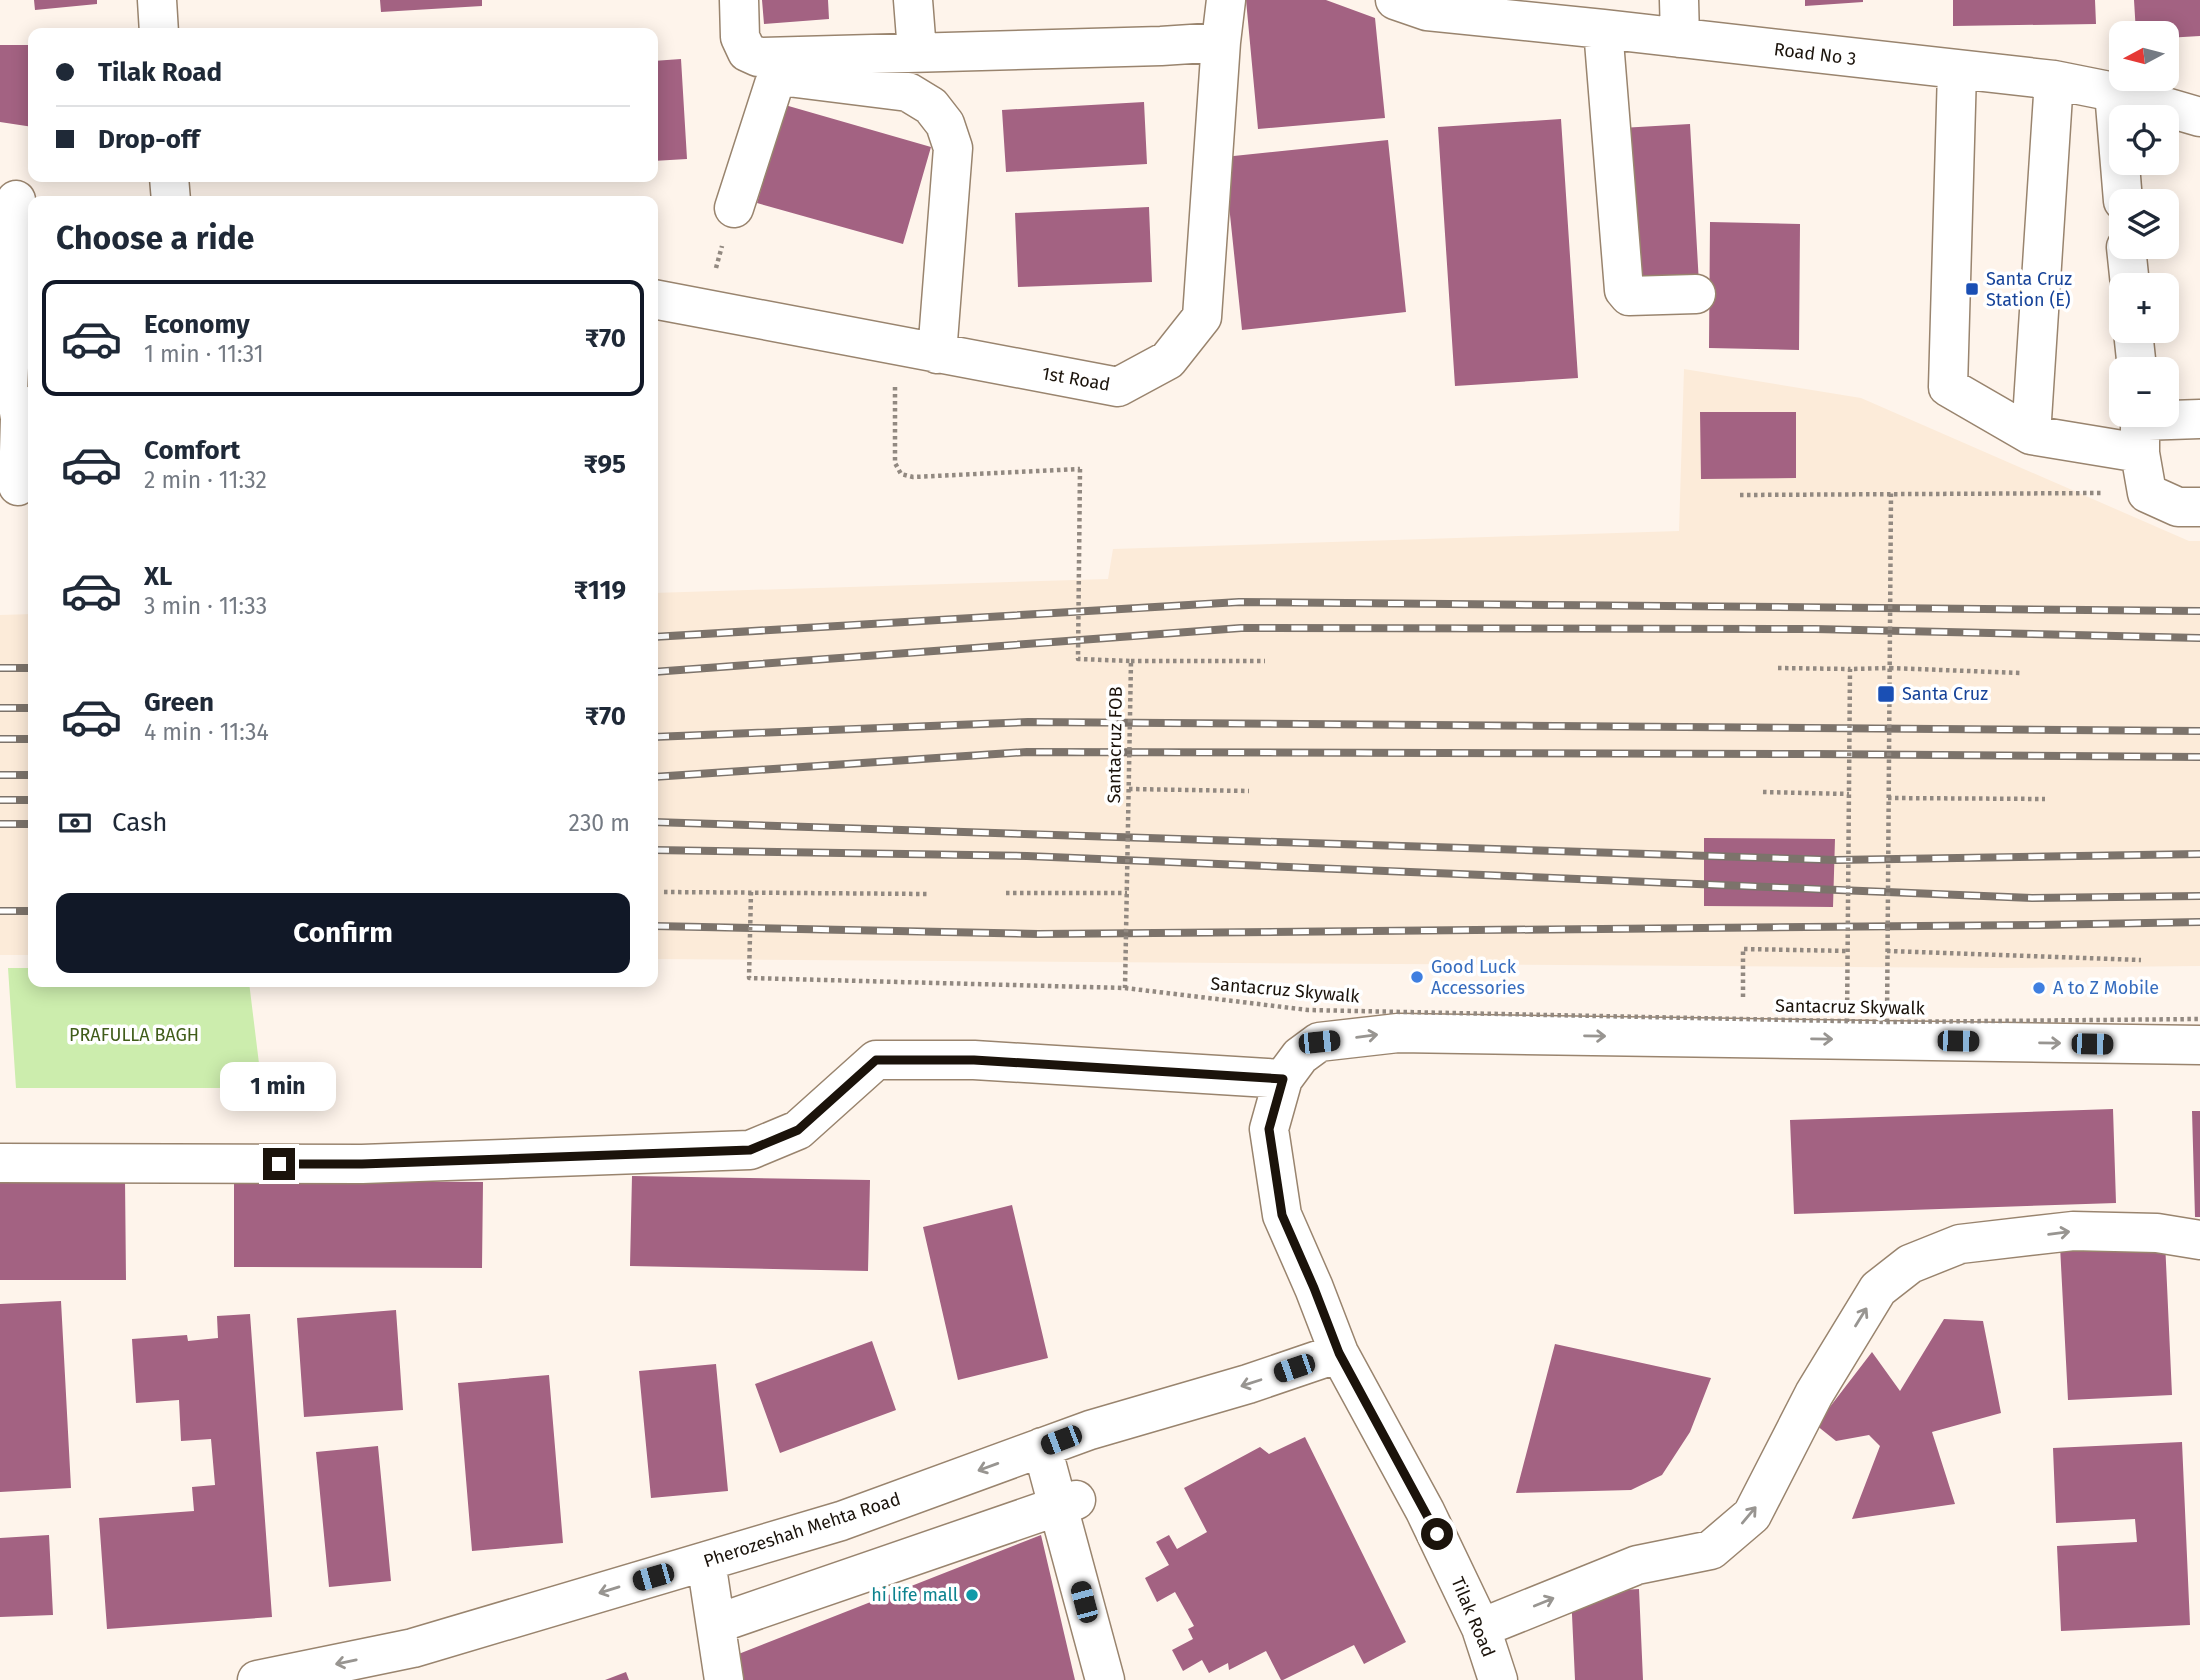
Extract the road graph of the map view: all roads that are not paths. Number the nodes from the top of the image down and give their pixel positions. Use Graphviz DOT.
graph roads {
  1 [pos="157,0"];
  2 [pos="739,0"];
  3 [pos="913,0"];
  4 [pos="1226,0"];
  5 [pos="1679,0"];
  6 [pos="1411,6"];
  7 [pos="159,28"];
  8 [pos="1603,29"];
  9 [pos="1680,38"];
  10 [pos="1221,42"];
  11 [pos="917,51"];
  12 [pos="1957,71"];
  13 [pos="2054,80"];
  14 [pos="2114,92"];
  15 [pos="2200,117"];
  16 [pos="2122,189"];
  17 [pos="17,200"];
  18 [pos="734,208"];
  19 [pos="1696,294"];
  20 [pos="658,300"];
  21 [pos="937,354"];
  22 [pos="14,393"];
  23 [pos="2200,419"];
  24 [pos="2141,430"];
  25 [pos="2031,435"];
  26 [pos="18,486"];
  27 [pos="2200,507"];
  28 [pos="2200,1045"];
  29 [pos="1283,1079"];
  30 [pos="0,1163"];
  31 [pos="2200,1240"];
  32 [pos="1339,1353"];
  33 [pos="1051,1444"];
  34 [pos="1067,1503"];
  35 [pos="706,1561"];
  36 [pos="716,1624"];
  37 [pos="1481,1628"];
  38 [pos="413,1664"];
  39 [pos="257,1680"];
  40 [pos="724,1680"];
  41 [pos="1105,1680"];
  42 [pos="1498,1680"];
  1 -- 7 [label="street"];
  2 -- 11 [label="street"];
  3 -- 11 [label="street"];
  4 -- 10 [label="street, 1st Road"];
  5 -- 9 [label="street"];
  6 -- 8 [label="street, Road No 3"];
  8 -- 9 [label="street, Road No 3"];
  8 -- 19 [label="street"];
  9 -- 12 [label="street, Road No 3"];
  10 -- 11 [label="street"];
  10 -- 21 [label="street, 1st Road"];
  12 -- 13 [label="street, Road No 3"];
  12 -- 25 [label="street"];
  13 -- 14 [label="street, Road No 3"];
  13 -- 25 [label="street"];
  14 -- 15 [label="street, Road No 3"];
  14 -- 16 [label="street"];
  17 -- 22 [label="street"];
  18 -- 21 [label="street"];
  20 -- 21 [label="street, 1st Road"];
  22 -- 26 [label="street"];
  23 -- 24 [label="street"];
  24 -- 25 [label="street"];
  24 -- 27 [label="street"];
  29 -- 28 [label="street, one-way"];
  29 -- 30 [label="street"];
  29 -- 32 [label="street, Tilak Road"];
  37 -- 31 [label="street, one-way"];
  32 -- 33 [label="street, Pherozeshah Mehta Road, one-way"];
  32 -- 37 [label="street, Tilak Road"];
  33 -- 34 [label="street"];
  33 -- 35 [label="street, Pherozeshah Mehta Road, one-way"];
  34 -- 36 [label="street"];
  34 -- 41 [label="street"];
  35 -- 36 [label="street"];
  35 -- 38 [label="street, Pherozeshah Mehta Road, one-way"];
  36 -- 40 [label="street"];
  37 -- 42 [label="street, Tilak Road"];
  38 -- 39 [label="street, Pherozeshah Mehta Road, one-way"];
}
